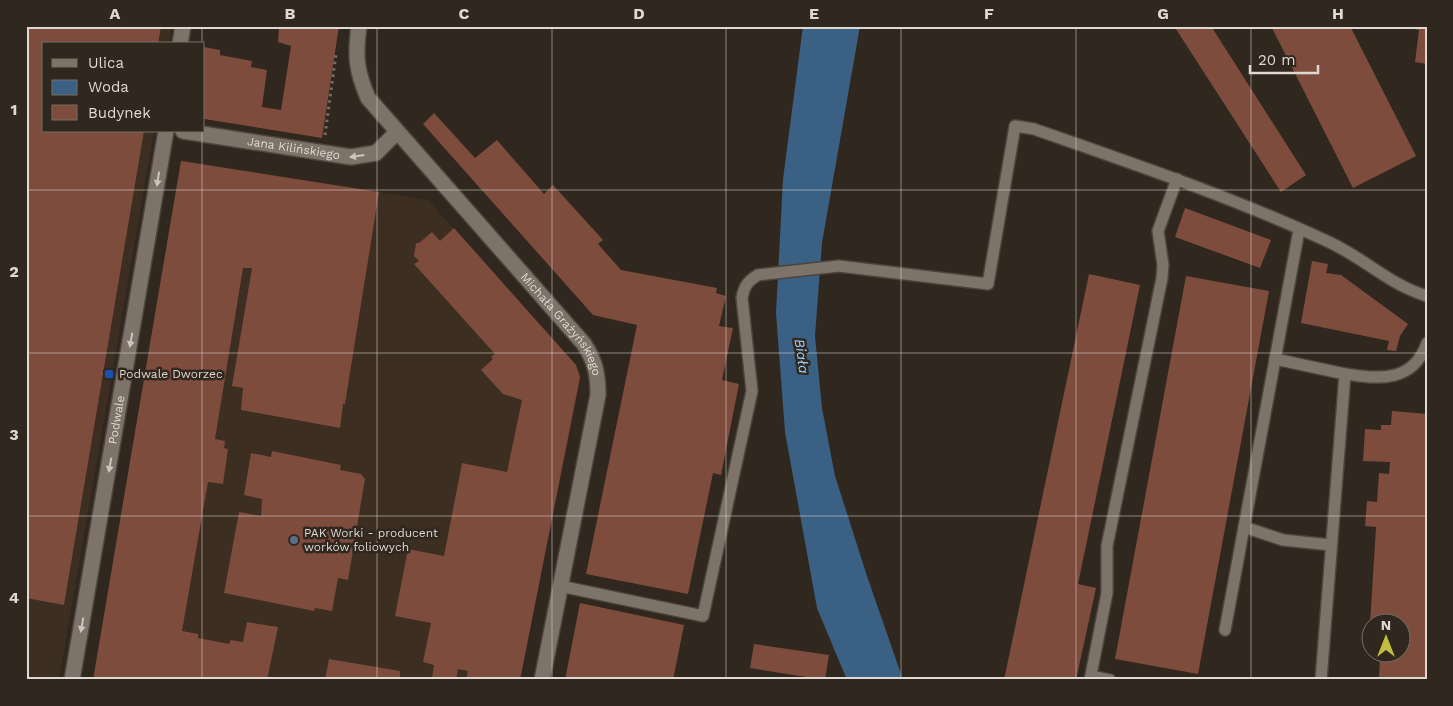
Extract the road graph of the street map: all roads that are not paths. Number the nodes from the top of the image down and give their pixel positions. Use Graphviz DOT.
graph roads {
  1 [pos="183,26"];
  2 [pos="359,26"];
  3 [pos="180,42"];
  4 [pos="166,132"];
  5 [pos="189,132"];
  6 [pos="397,132"];
  7 [pos="1177,179"];
  8 [pos="1299,230"];
  9 [pos="1427,296"];
  10 [pos="1427,343"];
  11 [pos="1275,359"];
  12 [pos="1344,374"];
  13 [pos="1244,527"];
  14 [pos="1331,545"];
  15 [pos="560,586"];
  16 [pos="1225,630"];
  17 [pos="1091,678"];
  18 [pos="72,680"];
  19 [pos="542,680"];
  20 [pos="1110,680"];
  21 [pos="1321,680"];
  1 -- 3 [label="street"];
  2 -- 6 [label="street, Michała Grażyńskiego"];
  4 -- 18 [label="street, Podwale, one-way"];
  6 -- 5 [label="street, Jana Kilińskiego, one-way"];
  6 -- 15 [label="street, Michała Grażyńskiego"];
  7 -- 8 [label="lane"];
  7 -- 15 [label="lane"];
  7 -- 17 [label="lane"];
  8 -- 9 [label="lane"];
  8 -- 11 [label="lane"];
  10 -- 12 [label="lane"];
  11 -- 12 [label="lane"];
  11 -- 13 [label="lane"];
  12 -- 14 [label="lane"];
  13 -- 14 [label="lane"];
  13 -- 16 [label="lane"];
  14 -- 21 [label="lane"];
  15 -- 19 [label="street, Michała Grażyńskiego"];
  17 -- 20 [label="lane"];
}
